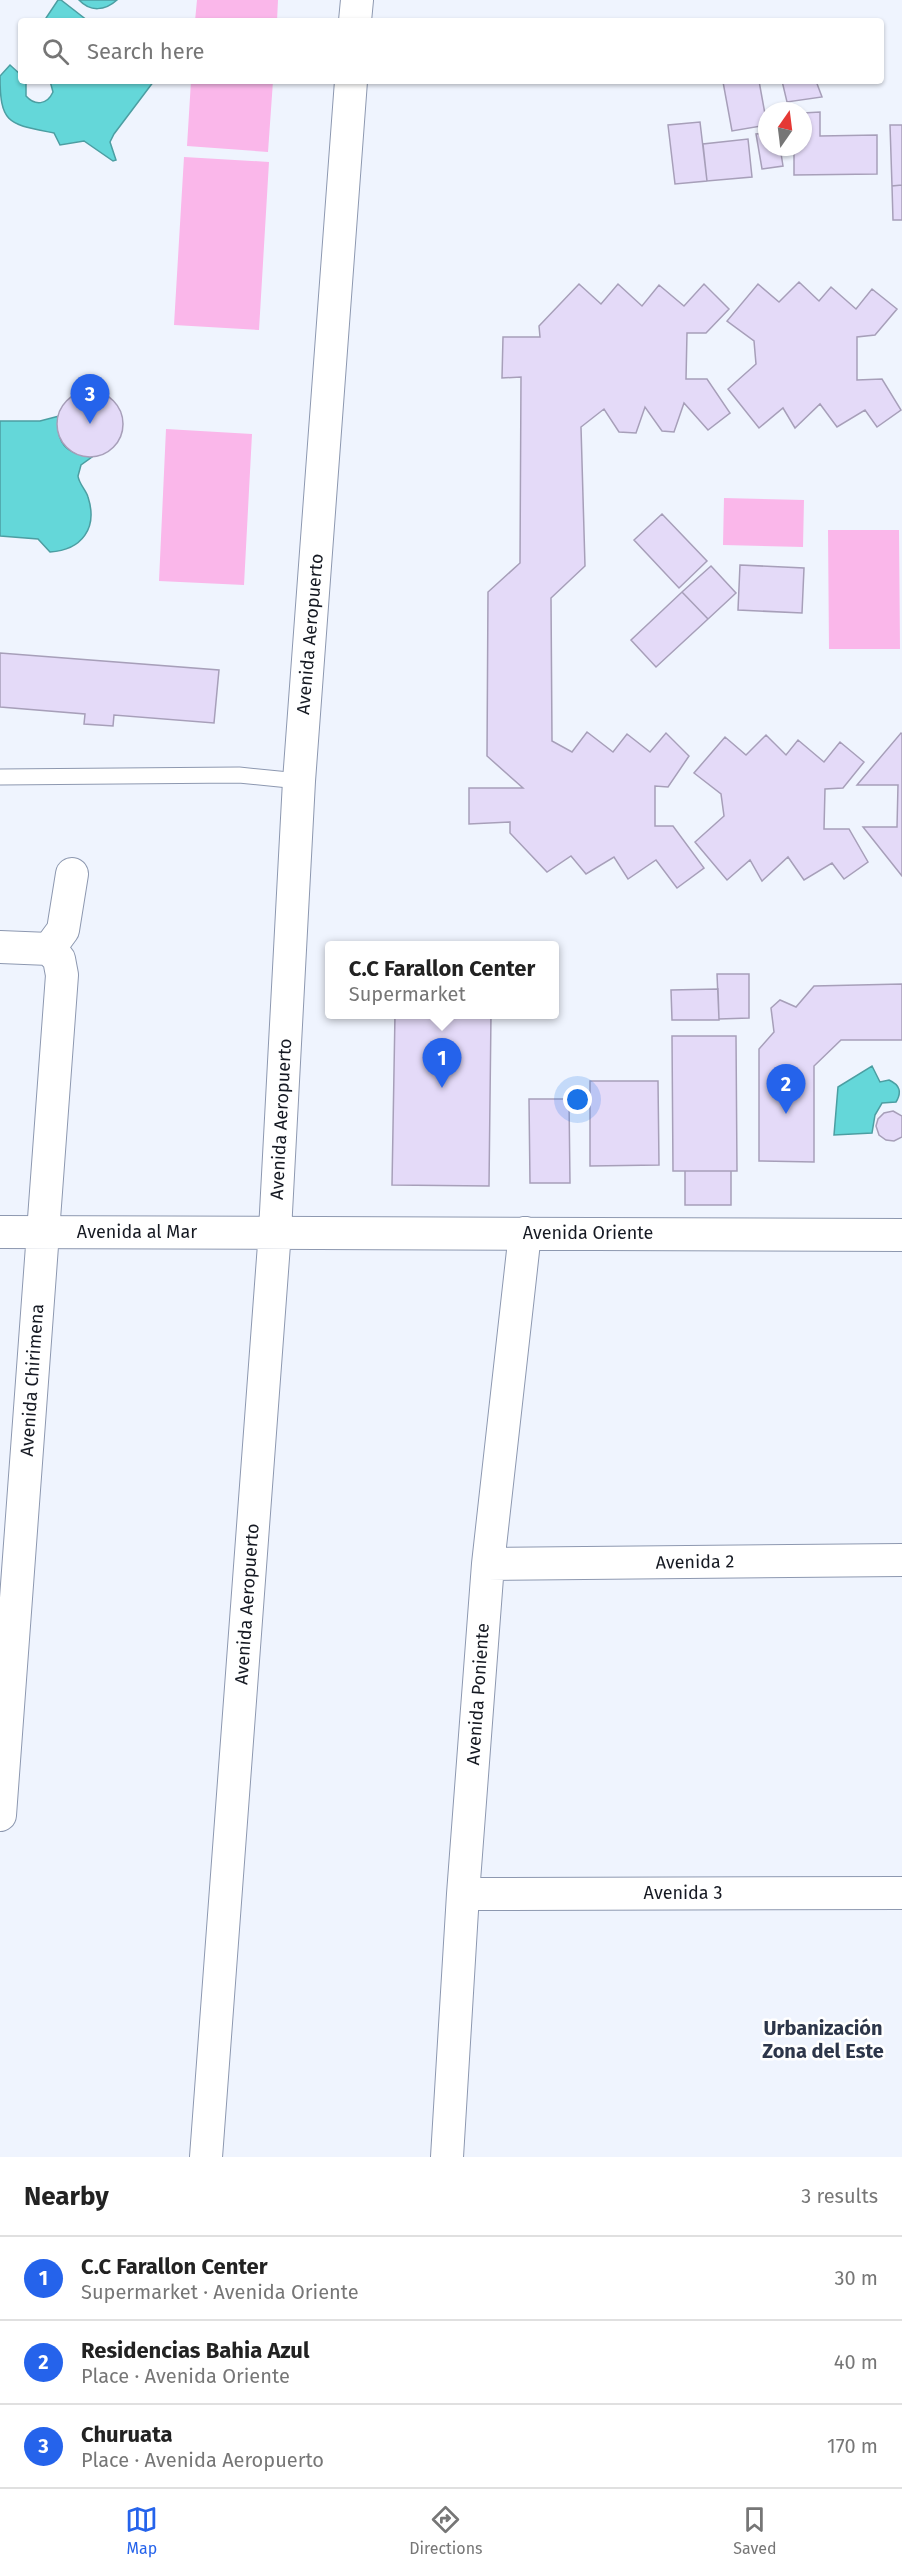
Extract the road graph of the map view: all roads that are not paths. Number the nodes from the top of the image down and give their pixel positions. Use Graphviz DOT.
graph roads {
  1 [pos="357,0"];
  2 [pos="356,18"];
  3 [pos="351,84"];
  4 [pos="0,777"];
  5 [pos="299,781"];
  6 [pos="72,874"];
  7 [pos="0,947"];
  8 [pos="49,949"];
  9 [pos="275,1231"];
  10 [pos="0,1232"];
  11 [pos="43,1232"];
  12 [pos="525,1233"];
  13 [pos="902,1235"];
  14 [pos="12,1511"];
  15 [pos="902,1560"];
  16 [pos="488,1564"];
  17 [pos="1,1780"];
  18 [pos="0,1815"];
  19 [pos="902,1893"];
  20 [pos="463,1894"];
  21 [pos="206,2157"];
  22 [pos="447,2157"];
  1 -- 2 [label="street"];
  3 -- 5 [label="street, Avenida Aeropuerto"];
  4 -- 5 [label="lane"];
  5 -- 9 [label="street, Avenida Aeropuerto"];
  6 -- 8 [label="street"];
  7 -- 8 [label="street"];
  8 -- 11 [label="street, Avenida Chirimena"];
  9 -- 11 [label="street, Avenida al Mar"];
  9 -- 12 [label="street, Avenida Oriente"];
  9 -- 21 [label="street, Avenida Aeropuerto"];
  10 -- 11 [label="street, Avenida al Mar"];
  11 -- 14 [label="street, Avenida Chirimena"];
  12 -- 13 [label="street, Avenida Oriente"];
  12 -- 16 [label="street, Avenida Poniente"];
  14 -- 17 [label="street, Avenida Chirimena"];
  15 -- 16 [label="street, Avenida 2"];
  16 -- 20 [label="street, Avenida Poniente"];
  17 -- 18 [label="street, Avenida Chirimena"];
  19 -- 20 [label="street, Avenida 3"];
  20 -- 22 [label="street, Avenida Poniente"];
}
